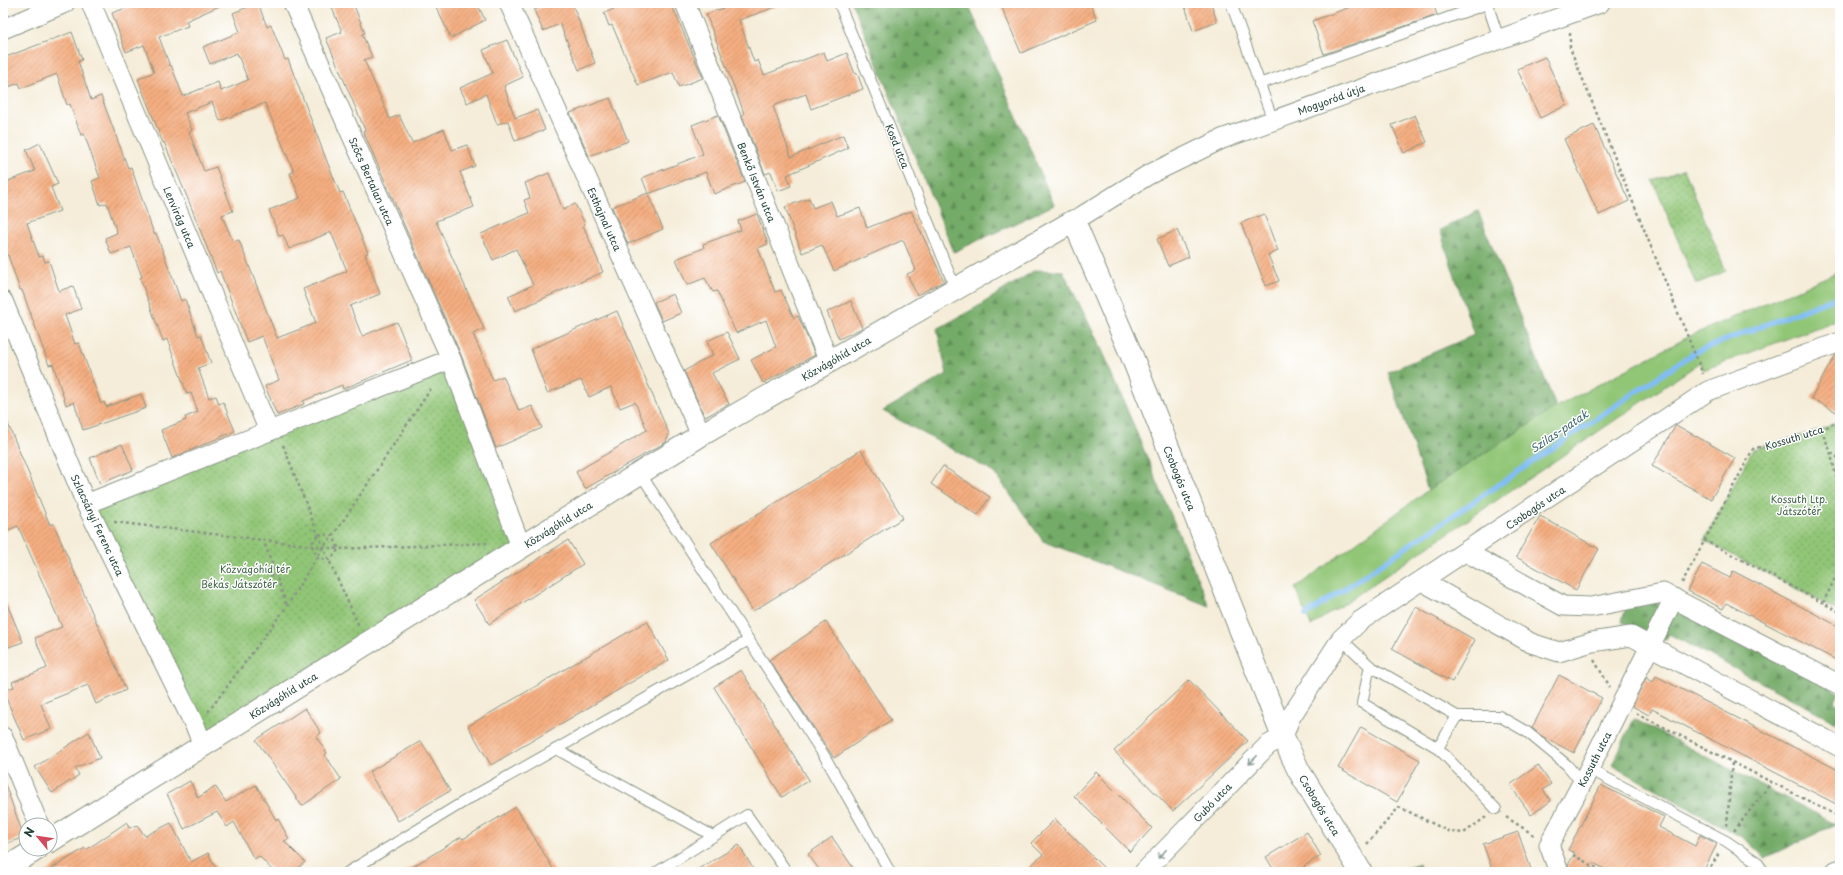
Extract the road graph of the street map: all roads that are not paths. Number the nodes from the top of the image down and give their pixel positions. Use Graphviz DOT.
graph roads {
  1 [pos="65,3"];
  2 [pos="91,3"];
  3 [pos="293,3"];
  4 [pos="509,3"];
  5 [pos="685,3"];
  6 [pos="839,3"];
  7 [pos="1232,3"];
  8 [pos="1487,3"];
  9 [pos="1586,6"];
  10 [pos="3,29"];
  11 [pos="1499,39"];
  12 [pos="1259,84"];
  13 [pos="1273,121"];
  14 [pos="1074,221"];
  15 [pos="956,290"];
  16 [pos="3,301"];
  17 [pos="1840,342"];
  18 [pos="451,359"];
  19 [pos="829,362"];
  20 [pos="272,429"];
  21 [pos="700,435"];
  22 [pos="640,473"];
  23 [pos="90,512"];
  24 [pos="520,548"];
  25 [pos="1466,552"];
  26 [pos="1422,581"];
  27 [pos="1674,598"];
  28 [pos="1341,639"];
  29 [pos="749,640"];
  30 [pos="1650,646"];
  31 [pos="1370,666"];
  32 [pos="1840,684"];
  33 [pos="1457,716"];
  34 [pos="200,736"];
  35 [pos="3,737"];
  36 [pos="1283,737"];
  37 [pos="1840,747"];
  38 [pos="1438,748"];
  39 [pos="556,749"];
  40 [pos="1586,776"];
  41 [pos="1496,809"];
  42 [pos="37,817"];
  43 [pos="58,835"];
  44 [pos="713,836"];
  45 [pos="24,857"];
  46 [pos="3,870"];
  47 [pos="1840,871"];
  48 [pos="348,872"];
  49 [pos="657,872"];
  50 [pos="787,872"];
  51 [pos="890,872"];
  52 [pos="1144,872"];
  53 [pos="1361,872"];
  54 [pos="1559,872"];
  55 [pos="1764,872"];
  56 [pos="1837,872"];
  1 -- 10 [label="street"];
  2 -- 20 [label="street, Lenvirág utca"];
  3 -- 18 [label="street, Szőcs Bertalan utca"];
  4 -- 21 [label="street, Esthajnal utca"];
  5 -- 19 [label="street, Benkő István utca"];
  6 -- 15 [label="lane, Kosd utca"];
  7 -- 12 [label="lane"];
  8 -- 11 [label="lane"];
  8 -- 12 [label="lane"];
  9 -- 11 [label="street, Mogyoród útja"];
  11 -- 13 [label="street, Mogyoród útja"];
  12 -- 13 [label="lane"];
  13 -- 14 [label="street, Mogyoród útja"];
  14 -- 15 [label="street, Közvágóhíd utca"];
  14 -- 36 [label="street, Csobogós utca"];
  15 -- 19 [label="street, Közvágóhíd utca"];
  16 -- 23 [label="street, Szlacsányi Ferenc utca"];
  17 -- 25 [label="street, Csobogós utca"];
  18 -- 20 [label="street"];
  18 -- 24 [label="street"];
  19 -- 21 [label="street, Közvágóhíd utca"];
  20 -- 23 [label="street"];
  21 -- 22 [label="street, Közvágóhíd utca"];
  22 -- 24 [label="street, Közvágóhíd utca"];
  22 -- 29 [label="lane"];
  23 -- 34 [label="street, Szlacsányi Ferenc utca"];
  24 -- 34 [label="street, Közvágóhíd utca"];
  25 -- 26 [label="street, Csobogós utca"];
  25 -- 27 [label="street"];
  26 -- 28 [label="street, Csobogós utca"];
  26 -- 30 [label="street"];
  27 -- 30 [label="street, Kossuth utca"];
  27 -- 32 [label="street"];
  28 -- 31 [label="lane"];
  28 -- 36 [label="street, Csobogós utca"];
  29 -- 39 [label="lane"];
  29 -- 51 [label="lane"];
  30 -- 37 [label="street"];
  30 -- 40 [label="street, Kossuth utca"];
  31 -- 33 [label="lane"];
  31 -- 38 [label="lane"];
  33 -- 38 [label="lane"];
  33 -- 40 [label="lane"];
  34 -- 43 [label="street, Közvágóhíd utca"];
  35 -- 42 [label="street"];
  36 -- 52 [label="street, Gubó utca, one-way"];
  36 -- 53 [label="street, Csobogós utca"];
  38 -- 41 [label="lane"];
  39 -- 44 [label="lane"];
  39 -- 48 [label="lane"];
  40 -- 54 [label="street, Kossuth utca"];
  40 -- 55 [label="lane"];
  44 -- 49 [label="lane"];
  44 -- 50 [label="lane"];
  45 -- 46 [label="street"];
  47 -- 56 [label="street"];
}
